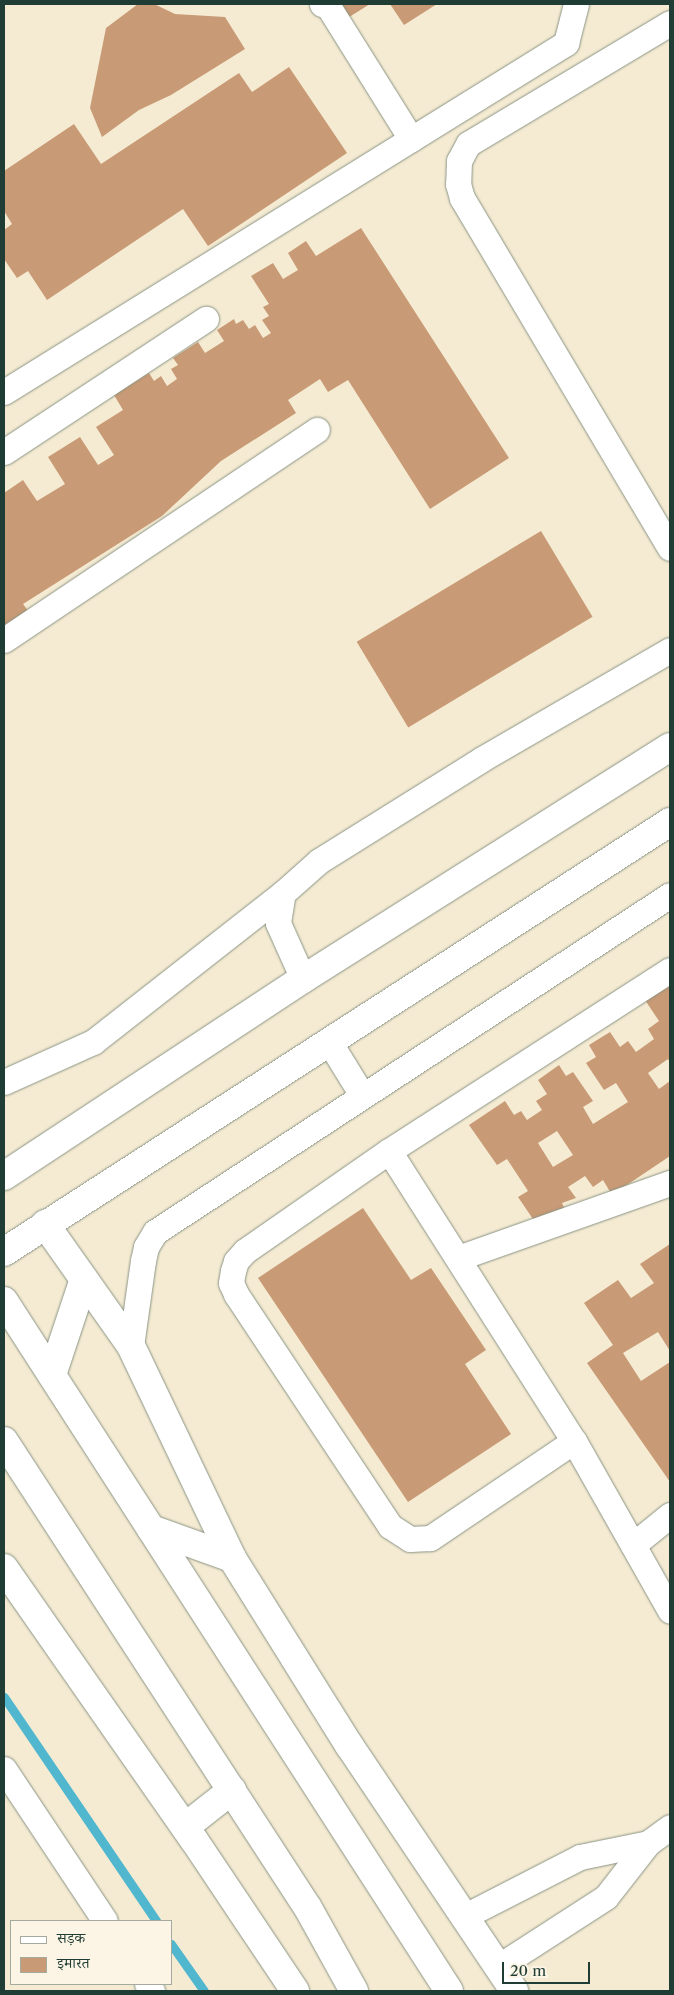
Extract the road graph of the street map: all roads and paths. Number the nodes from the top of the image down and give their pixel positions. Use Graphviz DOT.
graph roads {
  1 [pos="322,4"];
  2 [pos="576,4"];
  3 [pos="670,23"];
  4 [pos="411,139"];
  5 [pos="206,319"];
  6 [pos="4,392"];
  7 [pos="317,430"];
  8 [pos="4,452"];
  9 [pos="670,548"];
  10 [pos="4,640"];
  11 [pos="670,650"];
  12 [pos="670,747"];
  13 [pos="670,822"];
  14 [pos="283,893"];
  15 [pos="670,895"];
  16 [pos="670,970"];
  17 [pos="302,979"];
  18 [pos="330,1043"];
  19 [pos="4,1082"];
  20 [pos="362,1095"];
  21 [pos="389,1151"];
  22 [pos="4,1176"];
  23 [pos="670,1183"];
  24 [pos="45,1224"];
  25 [pos="4,1252"];
  26 [pos="458,1258"];
  27 [pos="84,1279"];
  28 [pos="4,1301"];
  29 [pos="131,1346"];
  30 [pos="52,1375"];
  31 [pos="4,1441"];
  32 [pos="574,1441"];
  33 [pos="670,1515"];
  34 [pos="151,1529"];
  35 [pos="633,1545"];
  36 [pos="232,1558"];
  37 [pos="4,1568"];
  38 [pos="670,1611"];
  39 [pos="4,1769"];
  40 [pos="232,1790"];
  41 [pos="184,1827"];
  42 [pos="670,1827"];
  43 [pos="648,1844"];
  44 [pos="465,1916"];
  45 [pos="104,1920"];
  46 [pos="498,1967"];
  47 [pos="295,1991"];
  48 [pos="354,1991"];
  49 [pos="449,1991"];
  50 [pos="514,1991"];
  1 -- 4 [label="street"];
  2 -- 4 [label="street"];
  3 -- 9 [label="street"];
  4 -- 6 [label="street"];
  5 -- 8 [label="street"];
  7 -- 10 [label="street"];
  11 -- 14 [label="street"];
  12 -- 17 [label="street"];
  13 -- 18 [label="street"];
  14 -- 17 [label="street"];
  14 -- 19 [label="street"];
  15 -- 20 [label="street"];
  16 -- 21 [label="street"];
  17 -- 22 [label="street"];
  18 -- 20 [label="street"];
  18 -- 24 [label="street"];
  20 -- 29 [label="street"];
  21 -- 26 [label="street"];
  21 -- 32 [label="street"];
  23 -- 26 [label="street"];
  24 -- 25 [label="street"];
  24 -- 27 [label="street"];
  26 -- 32 [label="street"];
  27 -- 29 [label="street"];
  27 -- 30 [label="street"];
  28 -- 30 [label="street"];
  29 -- 36 [label="street"];
  30 -- 34 [label="street"];
  31 -- 40 [label="street"];
  32 -- 35 [label="street"];
  33 -- 35 [label="street"];
  34 -- 36 [label="street"];
  34 -- 49 [label="street"];
  35 -- 38 [label="street"];
  36 -- 44 [label="street"];
  37 -- 41 [label="street"];
  39 -- 45 [label="street"];
  40 -- 41 [label="street"];
  40 -- 48 [label="street"];
  41 -- 47 [label="street"];
  42 -- 43 [label="street"];
  43 -- 44 [label="street"];
  43 -- 46 [label="street"];
  44 -- 46 [label="street"];
  46 -- 50 [label="street"];
}
